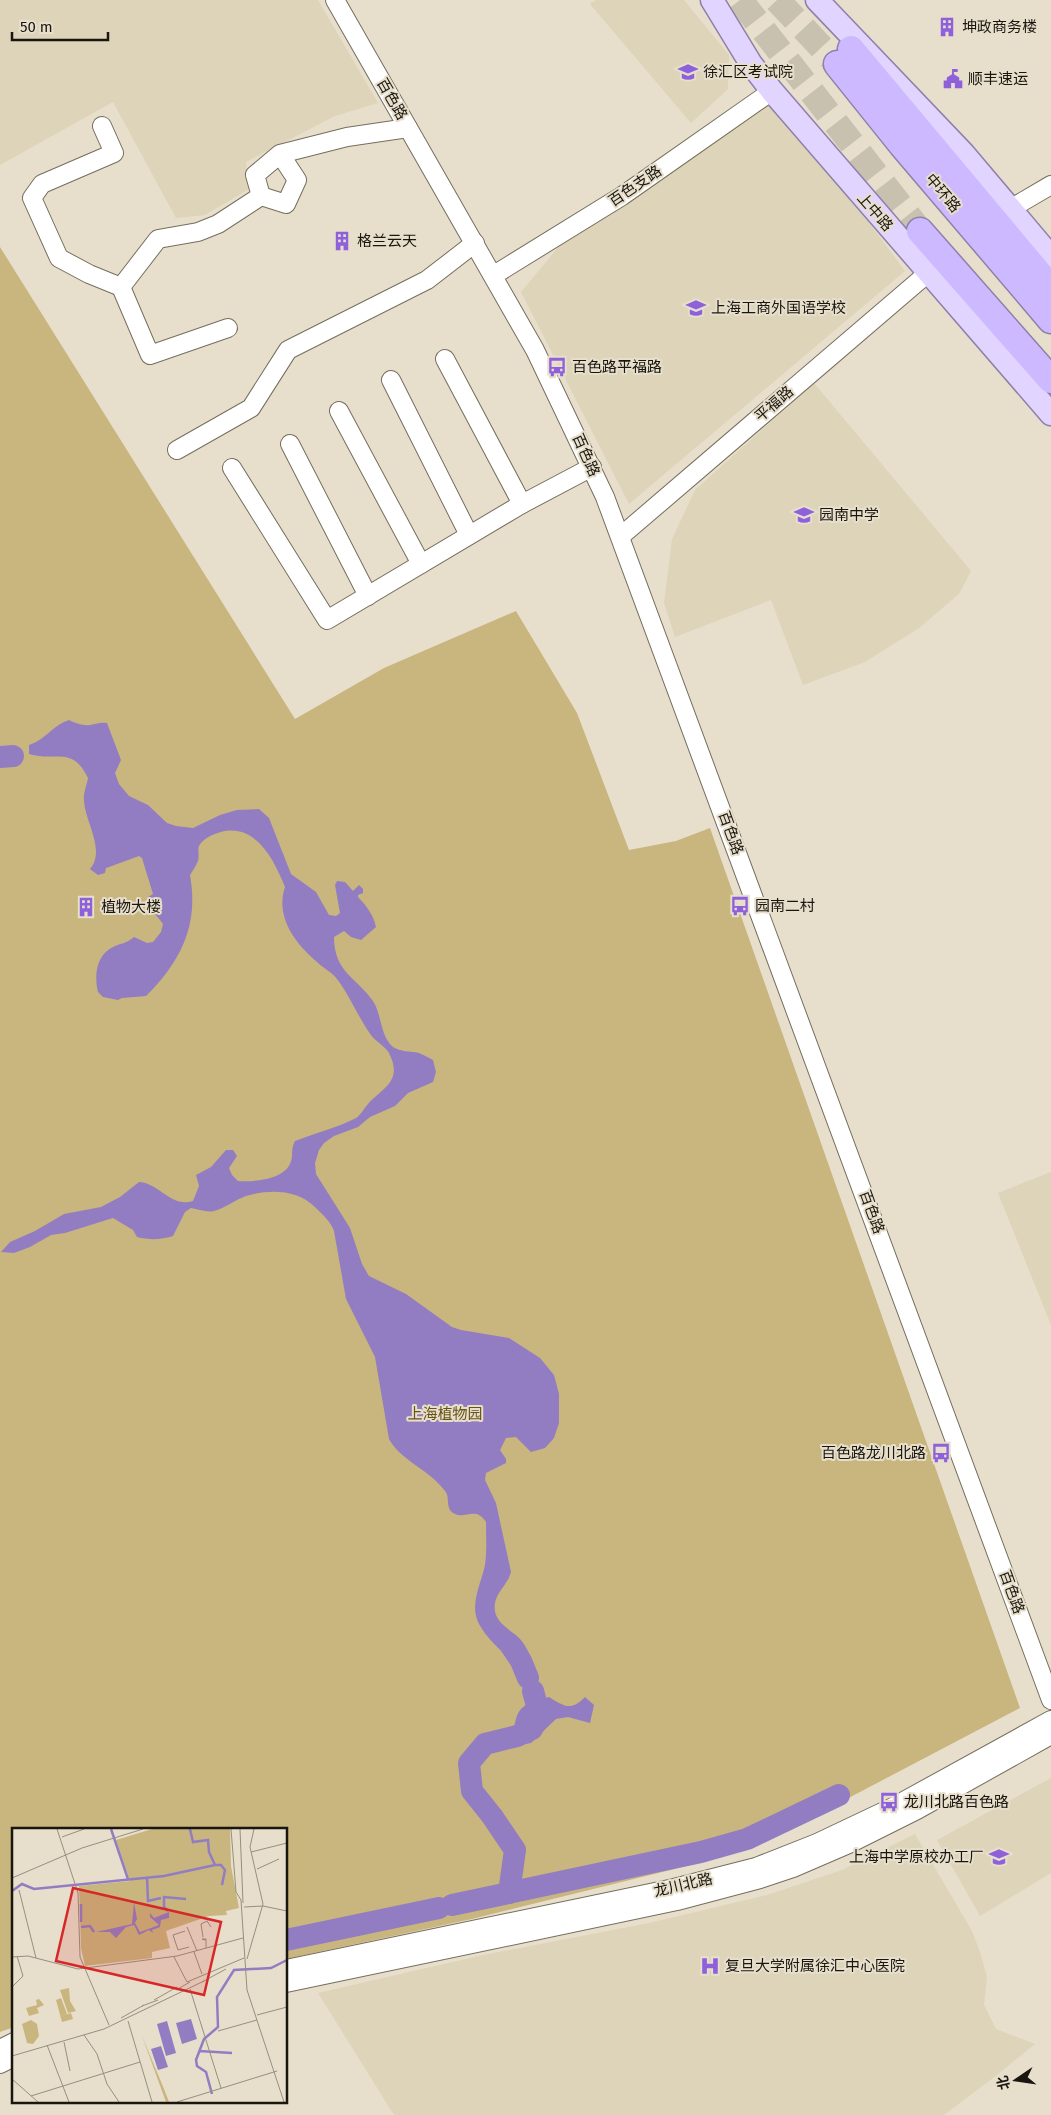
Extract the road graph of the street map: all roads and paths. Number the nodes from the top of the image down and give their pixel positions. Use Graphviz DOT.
graph roads {
  1 [pos="335,0"];
  2 [pos="712,0"];
  3 [pos="817,0"];
  4 [pos="772,91"];
  5 [pos="102,126"];
  6 [pos="408,128"];
  7 [pos="280,154"];
  8 [pos="1051,185"];
  9 [pos="261,196"];
  10 [pos="1010,209"];
  11 [pos="475,243"];
  12 [pos="1051,257"];
  13 [pos="928,273"];
  14 [pos="494,275"];
  15 [pos="121,287"];
  16 [pos="1051,288"];
  17 [pos="1051,320"];
  18 [pos="228,328"];
  19 [pos="1051,354"];
  20 [pos="445,359"];
  21 [pos="391,380"];
  22 [pos="1051,380"];
  23 [pos="339,411"];
  24 [pos="1051,414"];
  25 [pos="290,444"];
  26 [pos="177,450"];
  27 [pos="592,466"];
  28 [pos="232,468"];
  29 [pos="522,504"];
  30 [pos="470,535"];
  31 [pos="621,536"];
  32 [pos="421,564"];
  33 [pos="368,596"];
  34 [pos="1051,1700"];
  35 [pos="1051,1720"];
  36 [pos="1051,1736"];
  37 [pos="288,1969"];
  38 [pos="288,1983"];
  39 [pos="12,2043"];
  40 [pos="0,2049"];
  41 [pos="12,2058"];
  42 [pos="0,2064"];
  1 -- 6 [label="street, 百色路"];
  2 -- 4 [label="main road, 上中路"];
  3 -- 10 [label="main road"];
  4 -- 13 [label="main road, 上中路"];
  4 -- 14 [label="street, 百色支路"];
  5 -- 15 [label="street"];
  6 -- 7 [label="street"];
  6 -- 11 [label="street, 百色路"];
  7 -- 9 [label="street"];
  7 -- 9 [label="street"];
  8 -- 10 [label="street"];
  9 -- 15 [label="street"];
  10 -- 12 [label="main road"];
  11 -- 14 [label="street, 百色路"];
  11 -- 26 [label="street"];
  13 -- 24 [label="main road, 上中路"];
  13 -- 31 [label="street, 平福路"];
  14 -- 27 [label="street, 百色路"];
  15 -- 18 [label="street"];
  16 -- 17 [label="highway, 中环路"];
  19 -- 22 [label="highway, 中环路"];
  20 -- 29 [label="street"];
  21 -- 30 [label="street"];
  23 -- 32 [label="street"];
  25 -- 33 [label="street"];
  27 -- 29 [label="street"];
  27 -- 31 [label="street, 百色路"];
  28 -- 33 [label="street"];
  29 -- 30 [label="street"];
  30 -- 32 [label="street"];
  31 -- 34 [label="street, 百色路"];
  32 -- 33 [label="street"];
  35 -- 37 [label="street, 龙川北路"];
  36 -- 38 [label="street, 龙川北路"];
  39 -- 40 [label="street"];
  41 -- 42 [label="street"];
}
